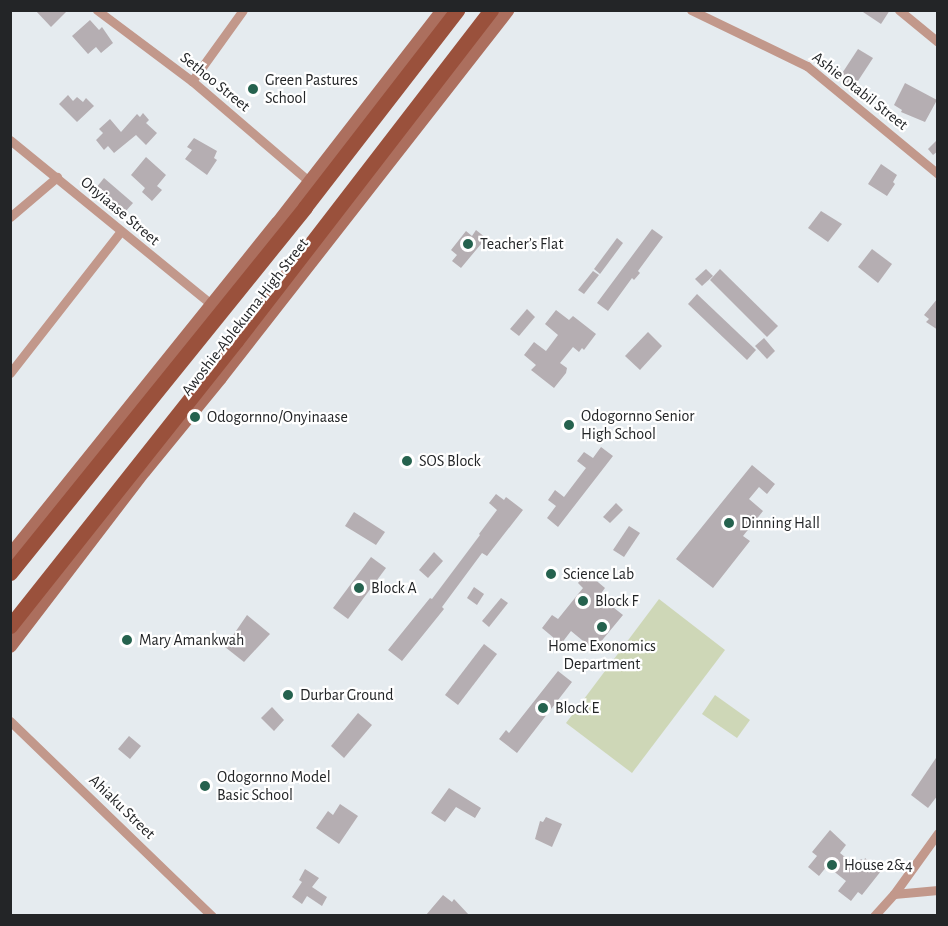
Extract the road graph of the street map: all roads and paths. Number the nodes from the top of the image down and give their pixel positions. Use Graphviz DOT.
graph roads {
  1 [pos="97,10"];
  2 [pos="243,10"];
  3 [pos="491,10"];
  4 [pos="508,10"];
  5 [pos="691,10"];
  6 [pos="899,10"];
  7 [pos="452,11"];
  8 [pos="474,31"];
  9 [pos="938,42"];
  10 [pos="192,81"];
  11 [pos="441,87"];
  12 [pos="10,140"];
  13 [pos="938,174"];
  14 [pos="57,177"];
  15 [pos="310,182"];
  16 [pos="304,207"];
  17 [pos="10,217"];
  18 [pos="278,223"];
  19 [pos="120,232"];
  20 [pos="211,304"];
  21 [pos="10,373"];
  22 [pos="216,375"];
  23 [pos="131,413"];
  24 [pos="10,556"];
  25 [pos="10,573"];
  26 [pos="10,626"];
  27 [pos="10,646"];
  28 [pos="10,721"];
  29 [pos="938,832"];
  30 [pos="938,890"];
  31 [pos="894,894"];
  32 [pos="212,915"];
  33 [pos="874,915"];
  1 -- 10 [label="street, Sethoo Street"];
  2 -- 10 [label="street"];
  3 -- 8 [label="main road, Awoshie-Ablekuma High Street"];
  4 -- 11 [label="street, Awoshie-Ablekuma High Street"];
  5 -- 13 [label="street, Ashie Otabil Street"];
  6 -- 9 [label="street"];
  7 -- 8 [label="main road"];
  7 -- 15 [label="street, Awoshie-Ablekuma High Street"];
  7 -- 16 [label="main road, Awoshie-Ablekuma High Street"];
  8 -- 11 [label="main road, Awoshie-Ablekuma High Street"];
  10 -- 15 [label="street, Sethoo Street"];
  11 -- 22 [label="main road, Awoshie-Ablekuma High Street"];
  12 -- 14 [label="street, Onyiaase Street"];
  14 -- 17 [label="street"];
  14 -- 19 [label="street, Onyiaase Street"];
  15 -- 18 [label="street, Awoshie-Ablekuma High Street"];
  16 -- 18 [label="main road"];
  16 -- 23 [label="main road, Awoshie-Ablekuma High Street"];
  18 -- 20 [label="street, Awoshie-Ablekuma High Street"];
  19 -- 20 [label="street, Onyiaase Street"];
  19 -- 21 [label="street"];
  20 -- 23 [label="street, Awoshie-Ablekuma High Street"];
  22 -- 26 [label="main road, Awoshie-Ablekuma High Street"];
  22 -- 27 [label="street, Awoshie-Ablekuma High Street"];
  23 -- 24 [label="street, Awoshie-Ablekuma High Street"];
  23 -- 25 [label="main road, Awoshie-Ablekuma High Street"];
  28 -- 32 [label="street, Ahiaku Street"];
  29 -- 31 [label="street"];
  30 -- 31 [label="street"];
  31 -- 33 [label="street"];
}
